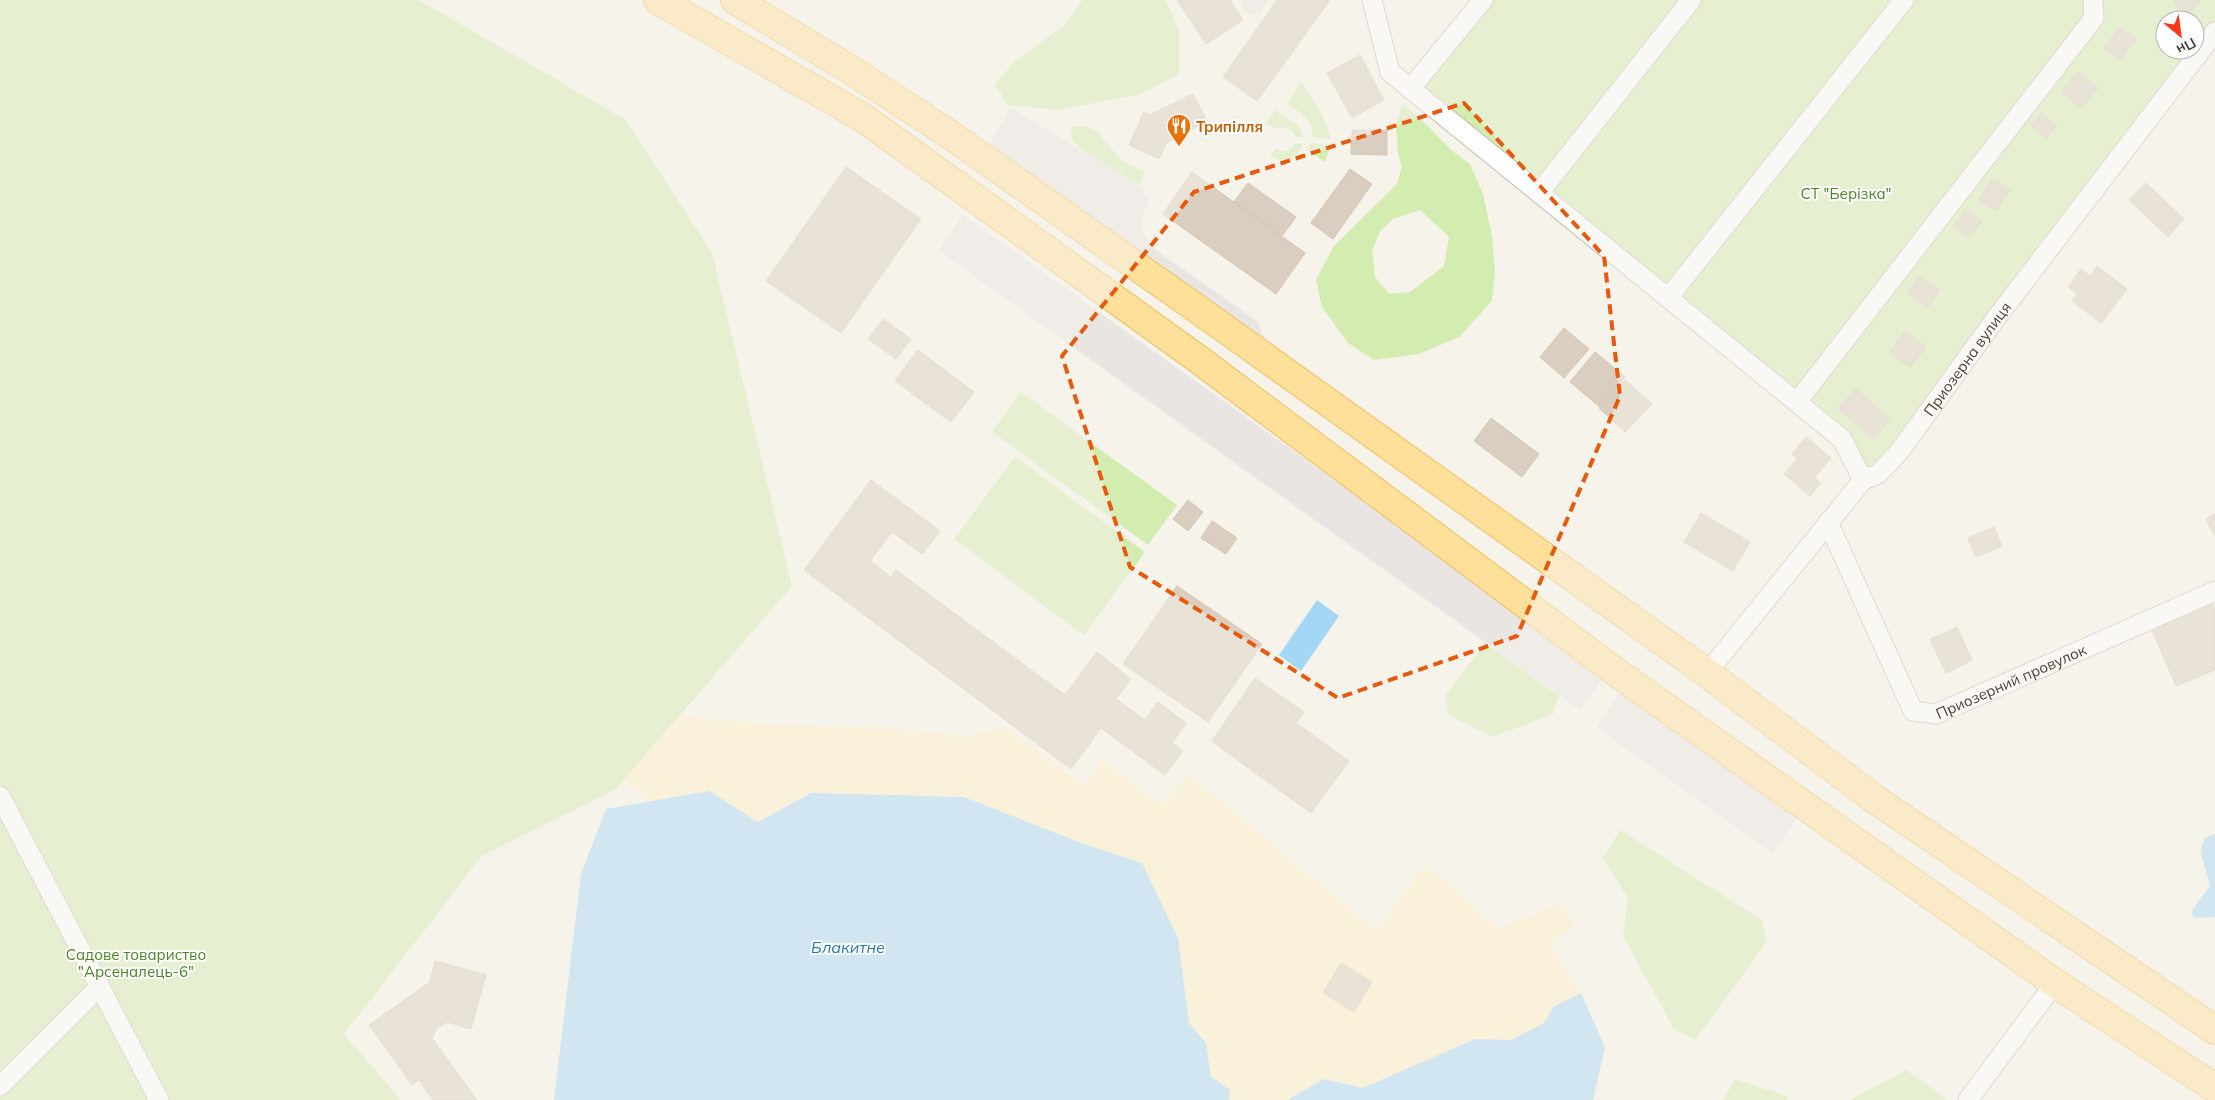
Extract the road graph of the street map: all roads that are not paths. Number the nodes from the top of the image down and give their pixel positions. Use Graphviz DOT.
graph roads {
  1 [pos="658,0"];
  2 [pos="734,0"];
  3 [pos="1372,0"];
  4 [pos="1484,0"];
  5 [pos="1691,0"];
  6 [pos="1904,0"];
  7 [pos="2094,0"];
  8 [pos="2215,32"];
  9 [pos="1410,88"];
  10 [pos="1539,193"];
  11 [pos="1668,298"];
  12 [pos="1797,402"];
  13 [pos="1863,480"];
  14 [pos="1828,522"];
  15 [pos="2215,591"];
  16 [pos="1708,673"];
  17 [pos="0,796"];
  18 [pos="6,823"];
  19 [pos="2055,983"];
  20 [pos="100,986"];
  21 [pos="2215,1030"];
  22 [pos="0,1086"];
  23 [pos="2215,1088"];
  24 [pos="159,1100"];
  25 [pos="1968,1100"];
  1 -- 19 [label="main road"];
  2 -- 16 [label="main road"];
  3 -- 9 [label="street"];
  4 -- 9 [label="street"];
  5 -- 10 [label="street"];
  6 -- 11 [label="street"];
  7 -- 12 [label="street"];
  8 -- 13 [label="street, Приозерна вулиця"];
  9 -- 10 [label="street"];
  10 -- 11 [label="street"];
  11 -- 12 [label="street"];
  12 -- 13 [label="street"];
  13 -- 14 [label="street, Приозерна вулиця"];
  14 -- 15 [label="street, Приозерний провулок"];
  14 -- 16 [label="street, Приозерна вулиця"];
  16 -- 21 [label="main road"];
  17 -- 18 [label="street"];
  18 -- 20 [label="street"];
  19 -- 23 [label="main road"];
  19 -- 25 [label="street"];
  20 -- 22 [label="street"];
  20 -- 24 [label="street"];
}
